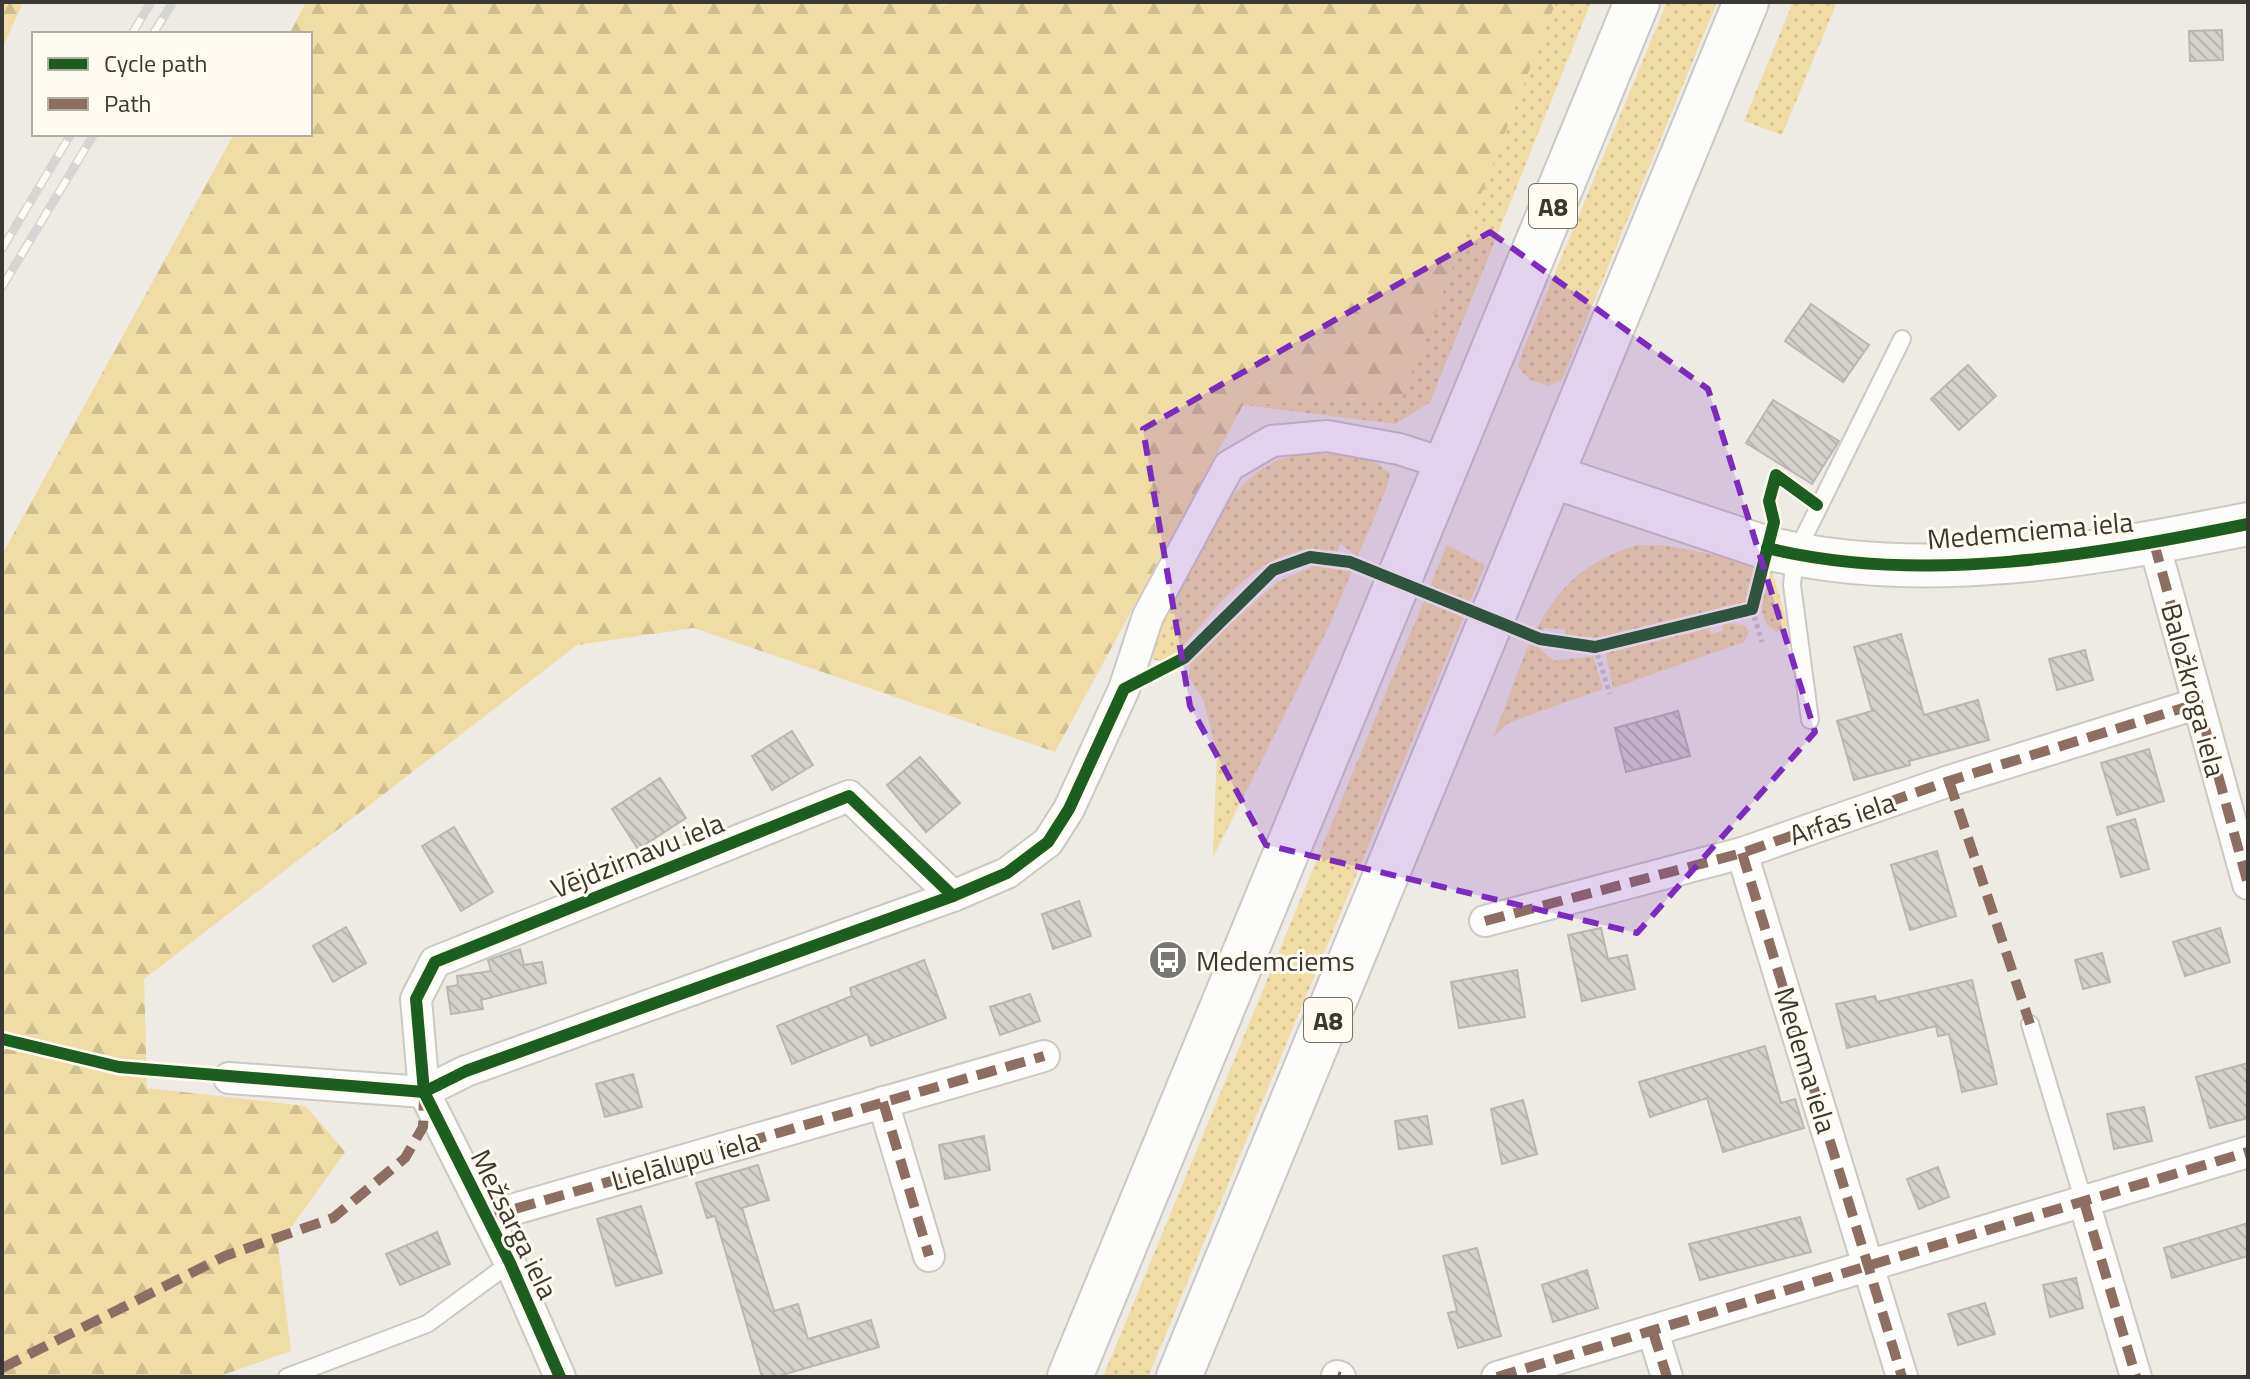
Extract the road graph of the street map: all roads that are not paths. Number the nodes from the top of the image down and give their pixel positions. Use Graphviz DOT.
graph roads {
  1 [pos="1637,2"];
  2 [pos="1746,2"];
  3 [pos="1902,339"];
  4 [pos="1446,464"];
  5 [pos="1551,476"];
  6 [pos="2248,524"];
  7 [pos="1784,538"];
  8 [pos="2154,543"];
  9 [pos="2196,704"];
  10 [pos="1810,720"];
  11 [pos="1742,853"];
  12 [pos="2248,884"];
  13 [pos="953,896"];
  14 [pos="1485,921"];
  15 [pos="2030,1024"];
  16 [pos="1044,1056"];
  17 [pos="229,1078"];
  18 [pos="424,1092"];
  19 [pos="883,1102"];
  20 [pos="2248,1152"];
  21 [pos="2084,1202"];
  22 [pos="487,1217"];
  23 [pos="929,1256"];
  24 [pos="510,1263"];
  25 [pos="1870,1268"];
  26 [pos="1653,1332"];
  27 [pos="287,1377"];
  28 [pos="560,1377"];
  29 [pos="1070,1377"];
  30 [pos="1179,1377"];
  31 [pos="1497,1377"];
  32 [pos="1667,1377"];
  33 [pos="1902,1377"];
  34 [pos="2136,1377"];
  1 -- 4 [label="highway, A8"];
  2 -- 5 [label="highway, A8"];
  3 -- 7 [label="lane"];
  4 -- 13 [label="street"];
  4 -- 29 [label="highway, A8"];
  5 -- 7 [label="street, Medemciema iela"];
  5 -- 30 [label="highway, A8"];
  6 -- 8 [label="street, Medemciema iela"];
  7 -- 8 [label="street, Medemciema iela"];
  7 -- 10 [label="lane"];
  8 -- 9 [label="street, Baložkroga iela"];
  9 -- 11 [label="street, Arfas iela"];
  9 -- 12 [label="street, Baložkroga iela"];
  11 -- 14 [label="street, Arfas iela"];
  11 -- 25 [label="street, Medema iela"];
  13 -- 18 [label="street"];
  13 -- 18 [label="street, Vējdzirnavu iela"];
  15 -- 21 [label="lane"];
  16 -- 19 [label="street, Lielālupu iela"];
  17 -- 18 [label="street"];
  18 -- 22 [label="street, Mežsarga iela"];
  19 -- 22 [label="street, Lielālupu iela"];
  19 -- 23 [label="street"];
  20 -- 21 [label="street"];
  21 -- 25 [label="street"];
  21 -- 34 [label="street"];
  22 -- 24 [label="street, Mežsarga iela"];
  24 -- 27 [label="lane"];
  24 -- 28 [label="street, Mežsarga iela"];
  25 -- 26 [label="street"];
  25 -- 33 [label="street, Medema iela"];
  26 -- 31 [label="street"];
  26 -- 32 [label="street"];
}
